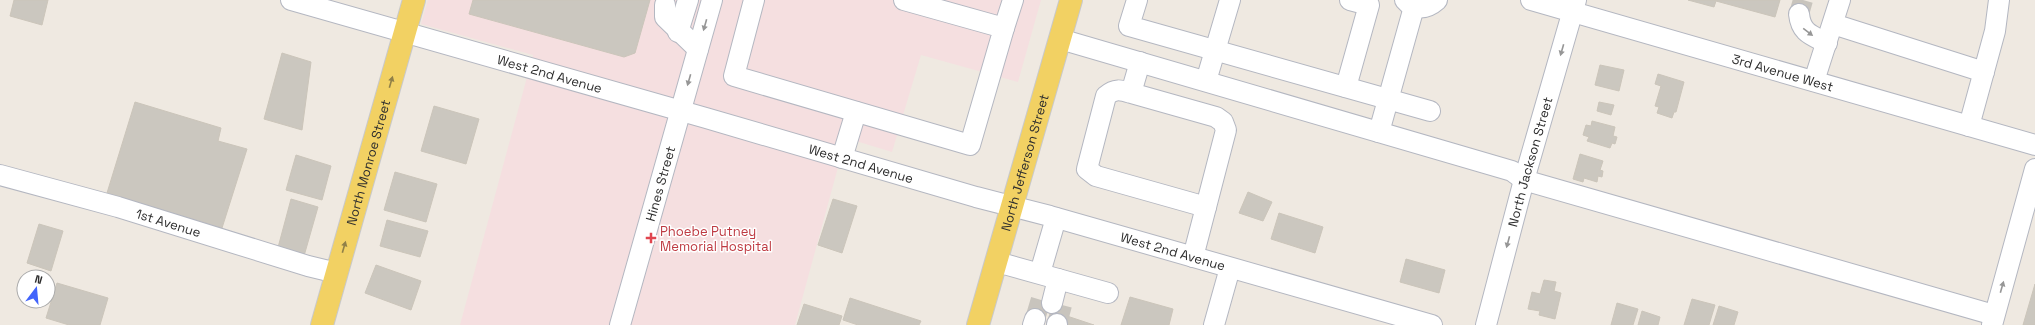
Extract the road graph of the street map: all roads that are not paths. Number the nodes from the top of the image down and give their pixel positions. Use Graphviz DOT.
graph roads {
  1 [pos="291,0"];
  2 [pos="414,0"];
  3 [pos="688,0"];
  4 [pos="712,0"];
  5 [pos="754,0"];
  6 [pos="904,0"];
  7 [pos="1013,0"];
  8 [pos="1071,0"];
  9 [pos="1137,0"];
  10 [pos="1230,0"];
  11 [pos="1350,0"];
  12 [pos="1437,0"];
  13 [pos="1531,0"];
  14 [pos="1840,0"];
  15 [pos="1999,0"];
  16 [pos="1409,3"];
  17 [pos="665,5"];
  18 [pos="1574,6"];
  19 [pos="1799,14"];
  20 [pos="1004,28"];
  21 [pos="405,32"];
  22 [pos="678,32"];
  23 [pos="1830,34"];
  24 [pos="1060,39"];
  25 [pos="698,49"];
  26 [pos="1216,50"];
  27 [pos="1140,62"];
  28 [pos="1984,72"];
  29 [pos="1206,82"];
  30 [pos="1814,82"];
  31 [pos="1346,87"];
  32 [pos="1132,93"];
  33 [pos="1388,100"];
  34 [pos="680,111"];
  35 [pos="1430,111"];
  36 [pos="856,112"];
  37 [pos="1969,126"];
  38 [pos="1379,132"];
  39 [pos="2035,145"];
  40 [pos="842,158"];
  41 [pos="2035,169"];
  42 [pos="0,175"];
  43 [pos="1524,180"];
  44 [pos="1012,206"];
  45 [pos="1206,208"];
  46 [pos="1056,218"];
  47 [pos="1193,257"];
  48 [pos="997,262"];
  49 [pos="1230,268"];
  50 [pos="337,273"];
  51 [pos="1108,293"];
  52 [pos="1049,307"];
  53 [pos="1993,320"];
  54 [pos="322,325"];
  55 [pos="620,325"];
  56 [pos="978,325"];
  57 [pos="1214,325"];
  58 [pos="1432,325"];
  59 [pos="1486,325"];
  1 -- 21 [label="street, West 2nd Avenue"];
  2 -- 21 [label="main road, North Monroe Street"];
  3 -- 22 [label="street"];
  4 -- 25 [label="street, one-way"];
  5 -- 36 [label="street"];
  6 -- 20 [label="street"];
  7 -- 20 [label="street"];
  8 -- 24 [label="main road, North Jefferson Street"];
  9 -- 26 [label="street"];
  10 -- 26 [label="street"];
  11 -- 31 [label="street"];
  12 -- 16 [label="street"];
  13 -- 18 [label="street, 3rd Avenue West"];
  14 -- 23 [label="street"];
  15 -- 28 [label="street"];
  16 -- 33 [label="street"];
  17 -- 22 [label="street"];
  18 -- 30 [label="street, 3rd Avenue West"];
  18 -- 43 [label="street, North Jackson Street, one-way"];
  19 -- 23 [label="street, one-way"];
  20 -- 36 [label="street"];
  21 -- 34 [label="street, West 2nd Avenue"];
  50 -- 21 [label="main road, North Monroe Street, one-way"];
  22 -- 25 [label="street"];
  23 -- 28 [label="street"];
  23 -- 30 [label="street"];
  24 -- 27 [label="street"];
  24 -- 44 [label="main road, North Jefferson Street"];
  25 -- 34 [label="street, one-way"];
  26 -- 29 [label="street"];
  26 -- 31 [label="street"];
  27 -- 29 [label="street"];
  27 -- 32 [label="street"];
  28 -- 37 [label="street"];
  29 -- 38 [label="street"];
  30 -- 37 [label="street, 3rd Avenue West"];
  31 -- 33 [label="street"];
  32 -- 45 [label="street"];
  32 -- 45 [label="street"];
  33 -- 35 [label="street"];
  33 -- 38 [label="street"];
  34 -- 40 [label="street, West 2nd Avenue"];
  34 -- 55 [label="street, Hines Street"];
  36 -- 40 [label="street"];
  37 -- 39 [label="street, 3rd Avenue West"];
  38 -- 43 [label="street"];
  40 -- 44 [label="street, West 2nd Avenue"];
  53 -- 41 [label="street, one-way"];
  42 -- 50 [label="street, 1st Avenue"];
  43 -- 53 [label="street"];
  43 -- 59 [label="street, North Jackson Street, one-way"];
  44 -- 46 [label="street, West 2nd Avenue"];
  44 -- 48 [label="main road, North Jefferson Street"];
  45 -- 47 [label="street"];
  46 -- 47 [label="street, West 2nd Avenue"];
  46 -- 52 [label="street"];
  47 -- 49 [label="street, West 2nd Avenue"];
  48 -- 52 [label="street"];
  48 -- 56 [label="main road, North Jefferson Street"];
  49 -- 57 [label="street"];
  49 -- 58 [label="street, West 2nd Avenue"];
  50 -- 54 [label="main road, North Monroe Street"];
  51 -- 52 [label="street"];
}
